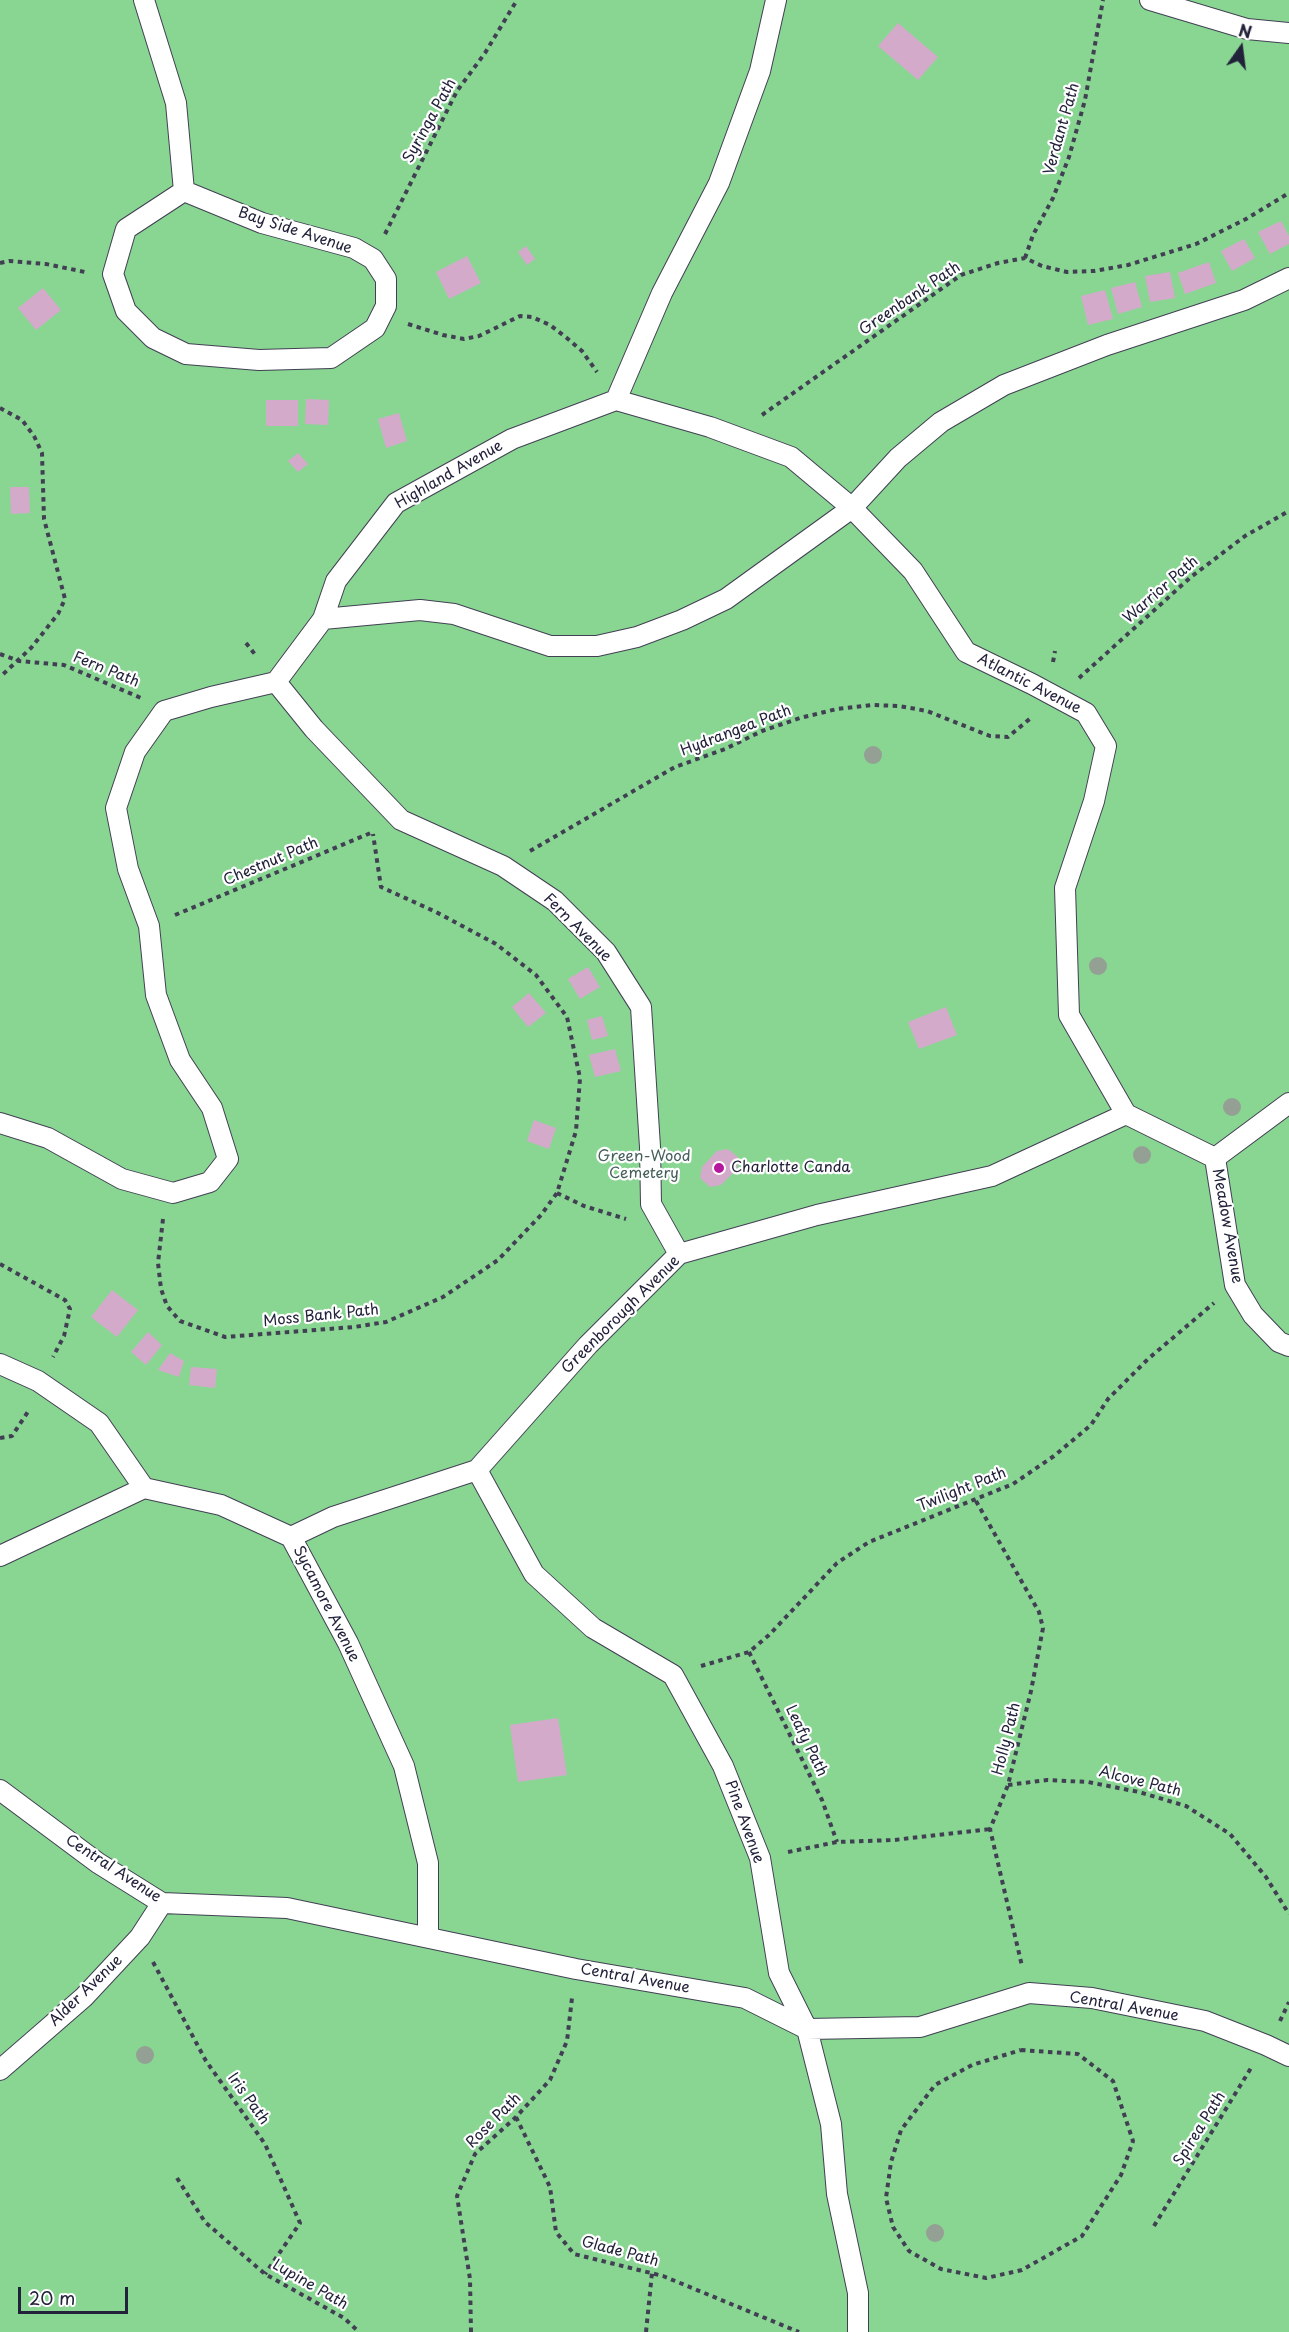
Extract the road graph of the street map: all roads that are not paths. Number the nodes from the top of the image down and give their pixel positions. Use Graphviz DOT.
graph roads {
  1 [pos="144,0"];
  2 [pos="776,0"];
  3 [pos="1150,0"];
  4 [pos="1181,5"];
  5 [pos="1289,33"];
  6 [pos="184,191"];
  7 [pos="1289,278"];
  8 [pos="616,400"];
  9 [pos="852,508"];
  10 [pos="323,618"];
  11 [pos="276,682"];
  12 [pos="1289,1103"];
  13 [pos="1126,1114"];
  14 [pos="0,1123"];
  15 [pos="1215,1158"];
  16 [pos="679,1254"];
  17 [pos="1289,1346"];
  18 [pos="0,1364"];
  19 [pos="477,1470"];
  20 [pos="144,1488"];
  21 [pos="291,1537"];
  22 [pos="0,1556"];
  23 [pos="0,1790"];
  24 [pos="162,1903"];
  25 [pos="428,1937"];
  26 [pos="807,2029"];
  27 [pos="1289,2056"];
  28 [pos="0,2070"];
  29 [pos="858,2332"];
  1 -- 6 [label="lane"];
  2 -- 8 [label="lane"];
  3 -- 4 [label="lane"];
  4 -- 5 [label="lane"];
  6 -- 6 [label="lane, Bay Side Avenue"];
  7 -- 9 [label="lane"];
  8 -- 9 [label="lane, Atlantic Avenue"];
  8 -- 10 [label="lane, Highland Avenue"];
  9 -- 10 [label="lane"];
  9 -- 13 [label="lane, Atlantic Avenue"];
  10 -- 11 [label="lane, Highland Avenue"];
  11 -- 14 [label="lane"];
  11 -- 16 [label="lane, Fern Avenue"];
  12 -- 15 [label="lane"];
  13 -- 15 [label="lane"];
  13 -- 16 [label="lane, Greenborough Avenue"];
  15 -- 17 [label="lane, Meadow Avenue"];
  16 -- 19 [label="lane, Greenborough Avenue"];
  18 -- 20 [label="lane"];
  19 -- 21 [label="lane"];
  19 -- 26 [label="lane, Pine Avenue"];
  20 -- 21 [label="lane, Sycamore Avenue"];
  20 -- 22 [label="lane"];
  21 -- 25 [label="lane, Sycamore Avenue"];
  23 -- 24 [label="lane, Central Avenue"];
  24 -- 25 [label="lane, Central Avenue"];
  24 -- 28 [label="lane, Alder Avenue"];
  25 -- 26 [label="lane, Central Avenue"];
  26 -- 27 [label="lane, Central Avenue"];
  26 -- 29 [label="lane, Pine Avenue"];
}
